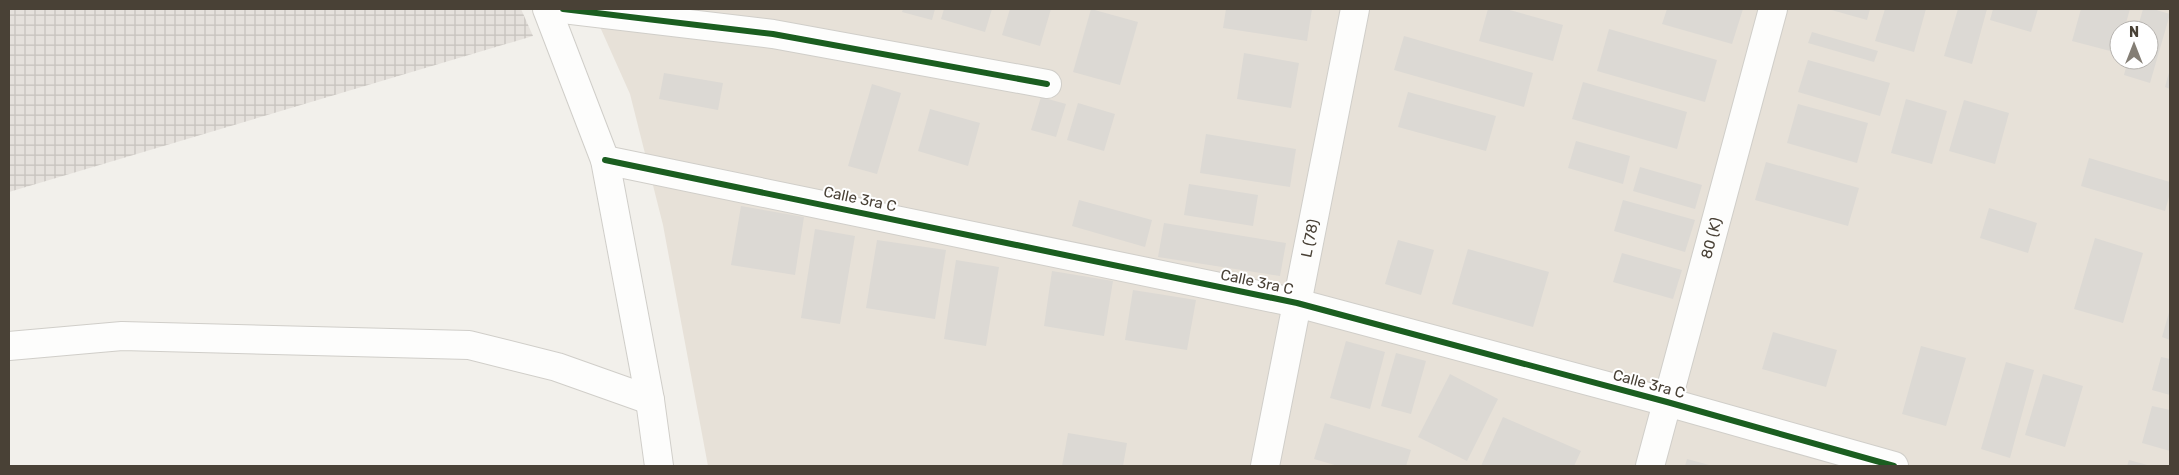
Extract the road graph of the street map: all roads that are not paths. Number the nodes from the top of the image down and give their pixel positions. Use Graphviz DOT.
graph roads {
  1 [pos="547,9"];
  2 [pos="563,9"];
  3 [pos="1355,9"];
  4 [pos="1773,9"];
  5 [pos="1047,84"];
  6 [pos="605,160"];
  7 [pos="1297,302"];
  8 [pos="9,346"];
  9 [pos="650,400"];
  10 [pos="1667,402"];
  11 [pos="659,466"];
  12 [pos="1265,466"];
  13 [pos="1650,466"];
  14 [pos="1894,466"];
  1 -- 6 [label="street"];
  2 -- 5 [label="street"];
  3 -- 7 [label="street, L (78)"];
  4 -- 10 [label="street, 80 (K)"];
  6 -- 7 [label="street, Calle 3ra C"];
  6 -- 9 [label="street"];
  7 -- 10 [label="street, Calle 3ra C"];
  7 -- 12 [label="street, L (78)"];
  8 -- 9 [label="street"];
  9 -- 11 [label="street"];
  10 -- 13 [label="street, 80 (K)"];
  10 -- 14 [label="street, Calle 3ra C"];
}
